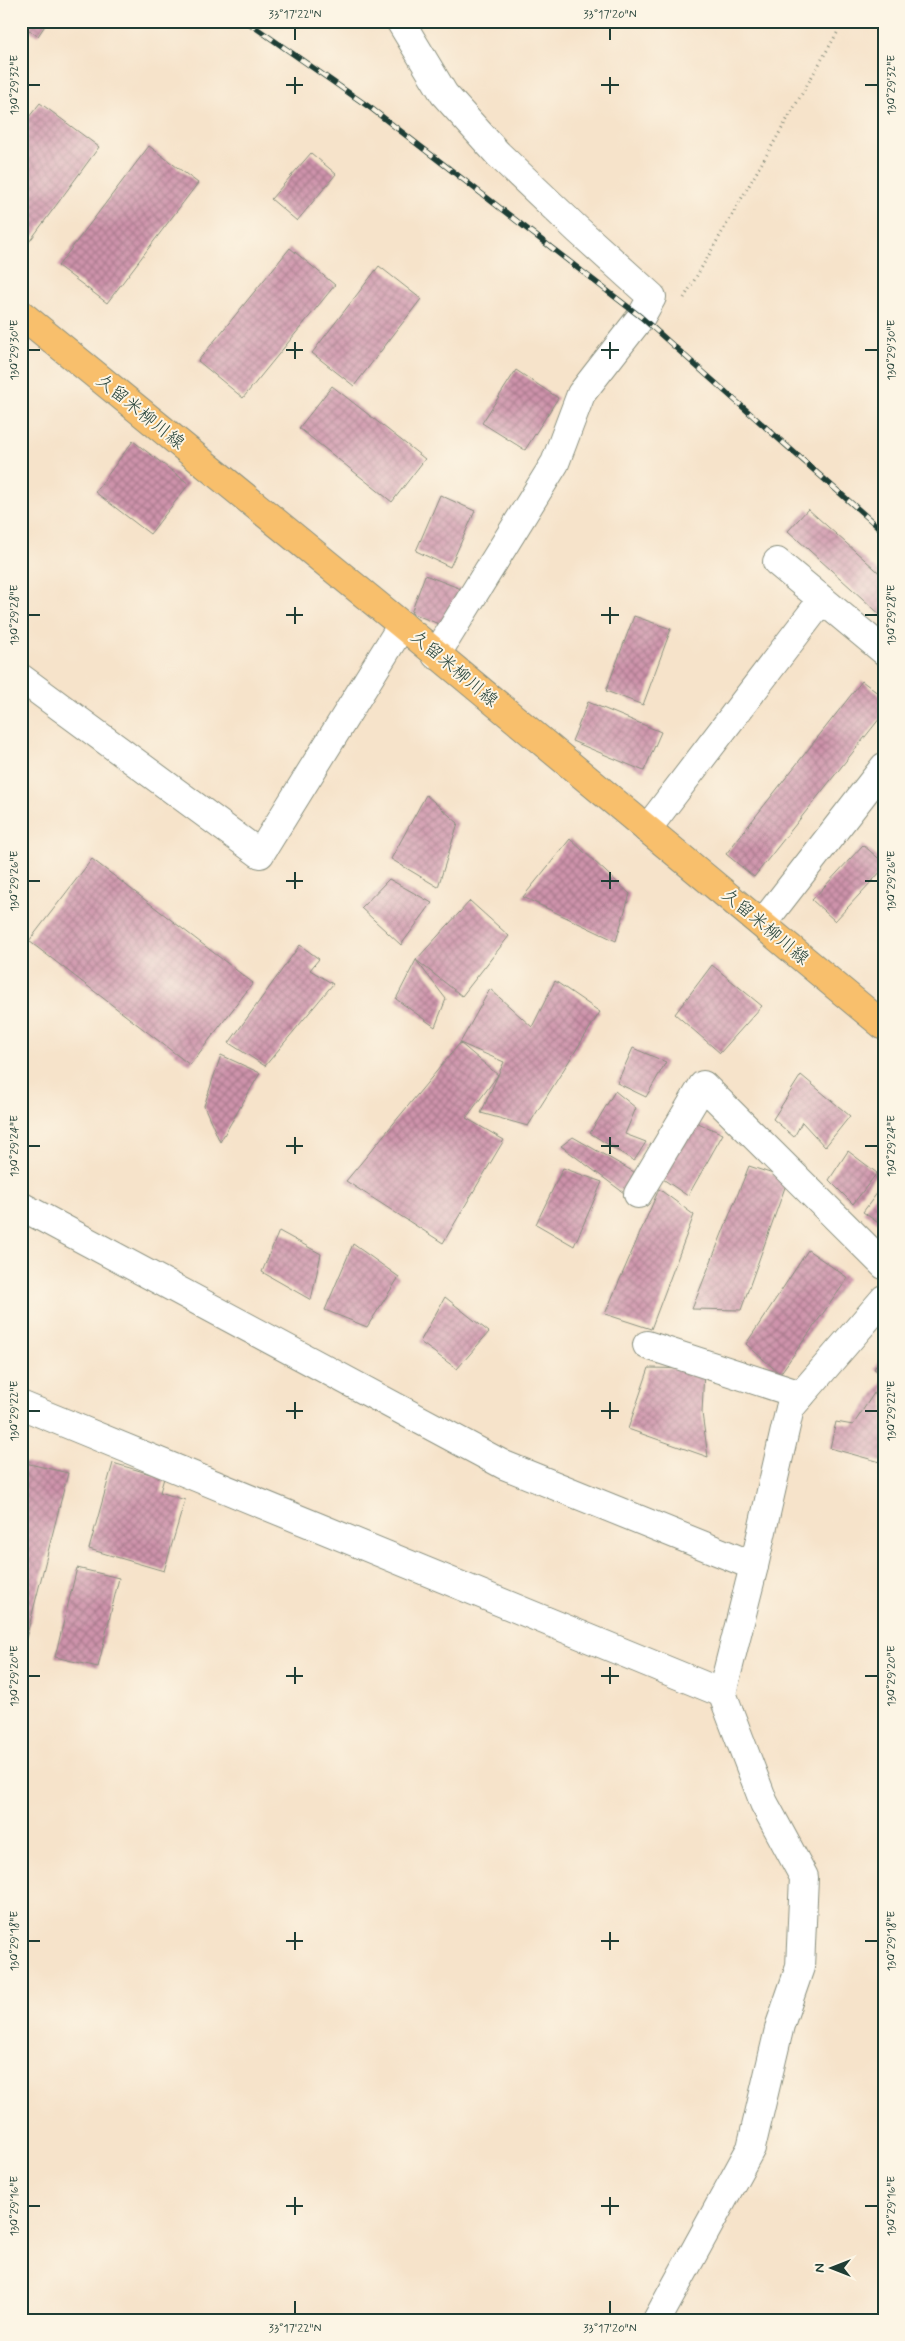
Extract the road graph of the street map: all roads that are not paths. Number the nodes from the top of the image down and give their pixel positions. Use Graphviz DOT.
graph roads {
  1 [pos="400,21"];
  2 [pos="21,314"];
  3 [pos="776,562"];
  4 [pos="822,600"];
  5 [pos="402,625"];
  6 [pos="884,651"];
  7 [pos="436,655"];
  8 [pos="21,678"];
  9 [pos="884,767"];
  10 [pos="647,829"];
  11 [pos="762,924"];
  12 [pos="884,1026"];
  13 [pos="638,1194"];
  14 [pos="21,1206"];
  15 [pos="884,1265"];
  16 [pos="884,1298"];
  17 [pos="647,1344"];
  18 [pos="801,1395"];
  19 [pos="21,1404"];
  20 [pos="754,1566"];
  21 [pos="722,1693"];
  22 [pos="657,2320"];
  1 -- 7 [label="street"];
  2 -- 5 [label="main road, 久留米柳川線"];
  3 -- 4 [label="street"];
  4 -- 6 [label="street"];
  4 -- 10 [label="street"];
  5 -- 7 [label="main road, 久留米柳川線"];
  5 -- 8 [label="street"];
  7 -- 10 [label="main road, 久留米柳川線"];
  9 -- 11 [label="street"];
  10 -- 11 [label="main road, 久留米柳川線"];
  11 -- 12 [label="main road, 久留米柳川線"];
  13 -- 15 [label="street"];
  14 -- 20 [label="street"];
  16 -- 18 [label="street"];
  17 -- 18 [label="street"];
  18 -- 20 [label="street"];
  19 -- 21 [label="street"];
  20 -- 21 [label="street"];
  21 -- 22 [label="street"];
}
